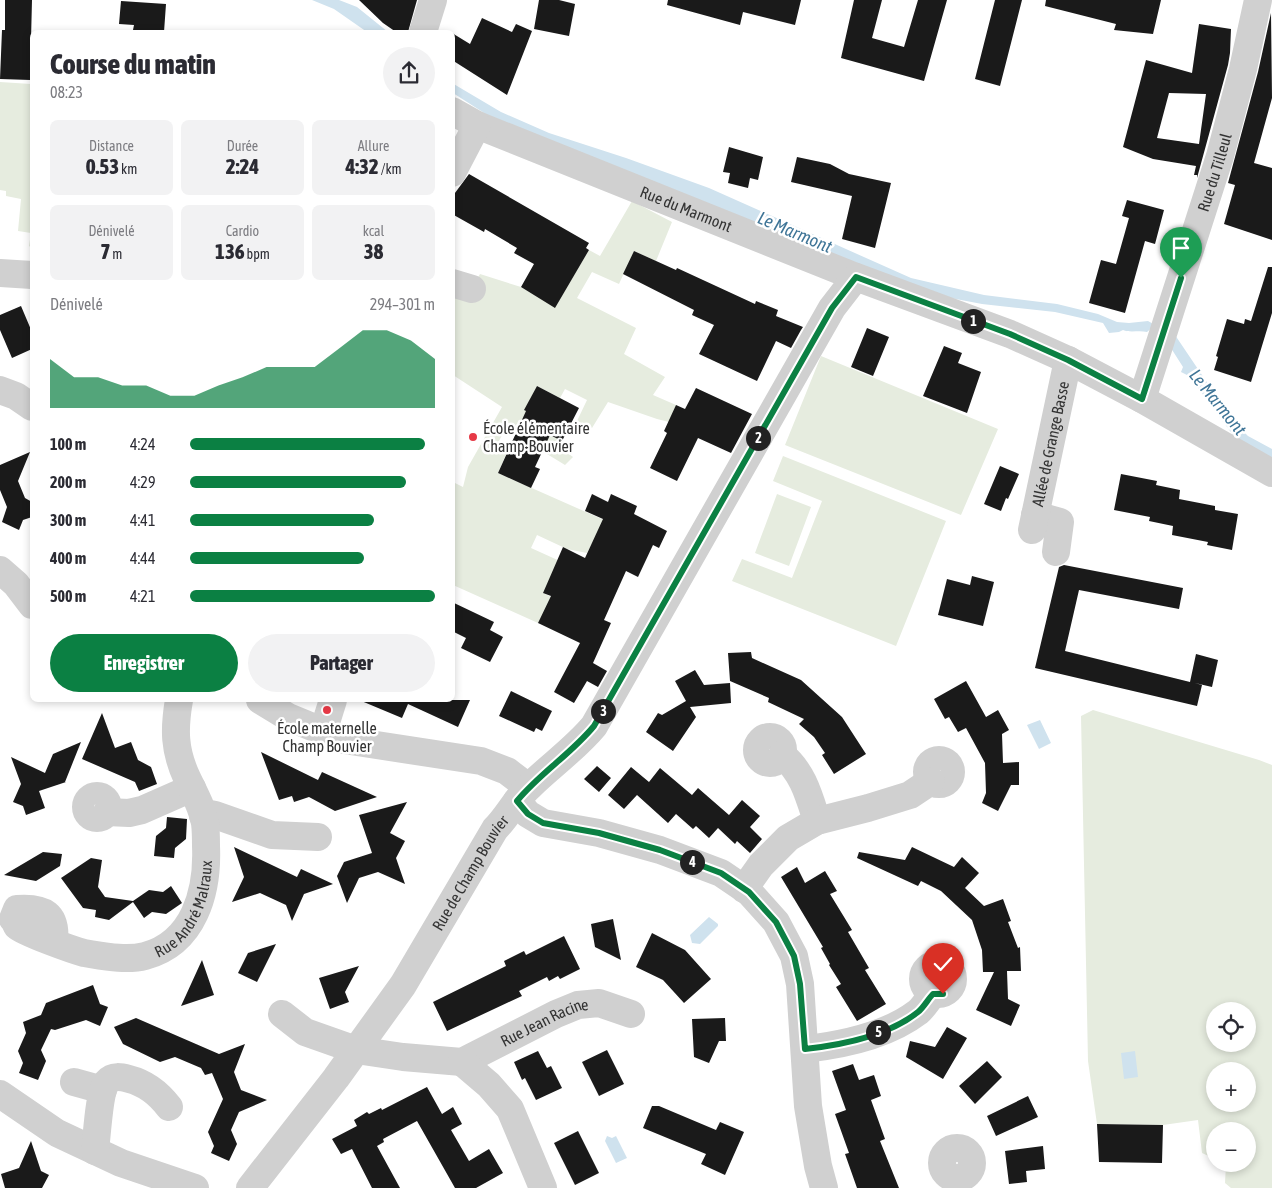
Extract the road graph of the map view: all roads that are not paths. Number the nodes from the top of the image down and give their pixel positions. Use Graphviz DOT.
graph roads {
  1 [pos="434,0"];
  2 [pos="1258,0"];
  3 [pos="424,30"];
  4 [pos="455,113"];
  5 [pos="477,125"];
  6 [pos="455,167"];
  7 [pos="0,273"];
  8 [pos="30,275"];
  9 [pos="856,277"];
  10 [pos="1068,360"];
  11 [pos="0,390"];
  12 [pos="1142,399"];
  13 [pos="30,405"];
  14 [pos="1272,473"];
  15 [pos="1056,552"];
  16 [pos="0,570"];
  17 [pos="30,602"];
  18 [pos="179,702"];
  19 [pos="263,702"];
  20 [pos="333,702"];
  21 [pos="323,732"];
  22 [pos="782,755"];
  23 [pos="931,780"];
  24 [pos="192,788"];
  25 [pos="522,794"];
  26 [pos="107,812"];
  27 [pos="203,816"];
  28 [pos="817,821"];
  29 [pos="318,837"];
  30 [pos="744,889"];
  31 [pos="54,942"];
  32 [pos="933,994"];
  33 [pos="282,1014"];
  34 [pos="631,1014"];
  35 [pos="805,1049"];
  36 [pos="356,1050"];
  37 [pos="462,1062"];
  38 [pos="74,1082"];
  39 [pos="103,1090"];
  40 [pos="3,1101"];
  41 [pos="170,1108"];
  42 [pos="94,1151"];
  43 [pos="195,1188"];
  44 [pos="250,1188"];
  45 [pos="543,1188"];
  46 [pos="824,1188"];
  1 -- 3 [label="street"];
  2 -- 12 [label="street, Rue du Tilleul"];
  4 -- 5 [label="street, Rue du Marmont"];
  5 -- 6 [label="street"];
  5 -- 9 [label="street, Rue du Marmont"];
  7 -- 8 [label="street"];
  9 -- 10 [label="street, Rue du Marmont"];
  9 -- 25 [label="street, Rue de Champ Bouvier"];
  10 -- 12 [label="street, Rue du Marmont"];
  10 -- 15 [label="street, Allée de Grange Basse"];
  11 -- 13 [label="street"];
  12 -- 14 [label="street, Rue du Marmont"];
  16 -- 17 [label="street"];
  18 -- 24 [label="street, Rue André Malraux"];
  19 -- 21 [label="street"];
  20 -- 21 [label="street"];
  21 -- 25 [label="street"];
  22 -- 28 [label="street"];
  23 -- 28 [label="street"];
  24 -- 26 [label="street"];
  24 -- 27 [label="street, Rue André Malraux"];
  25 -- 30 [label="street"];
  25 -- 36 [label="street, Rue de Champ Bouvier"];
  27 -- 29 [label="street"];
  27 -- 31 [label="street, Rue André Malraux"];
  28 -- 30 [label="street"];
  30 -- 35 [label="street"];
  32 -- 35 [label="street"];
  33 -- 36 [label="street"];
  34 -- 37 [label="street, Rue Jean Racine"];
  35 -- 46 [label="street"];
  36 -- 37 [label="street"];
  36 -- 44 [label="street, Rue de Champ Bouvier"];
  37 -- 45 [label="street"];
  38 -- 39 [label="street"];
  39 -- 41 [label="street"];
  39 -- 42 [label="street"];
  40 -- 42 [label="street"];
  42 -- 43 [label="street"];
}
